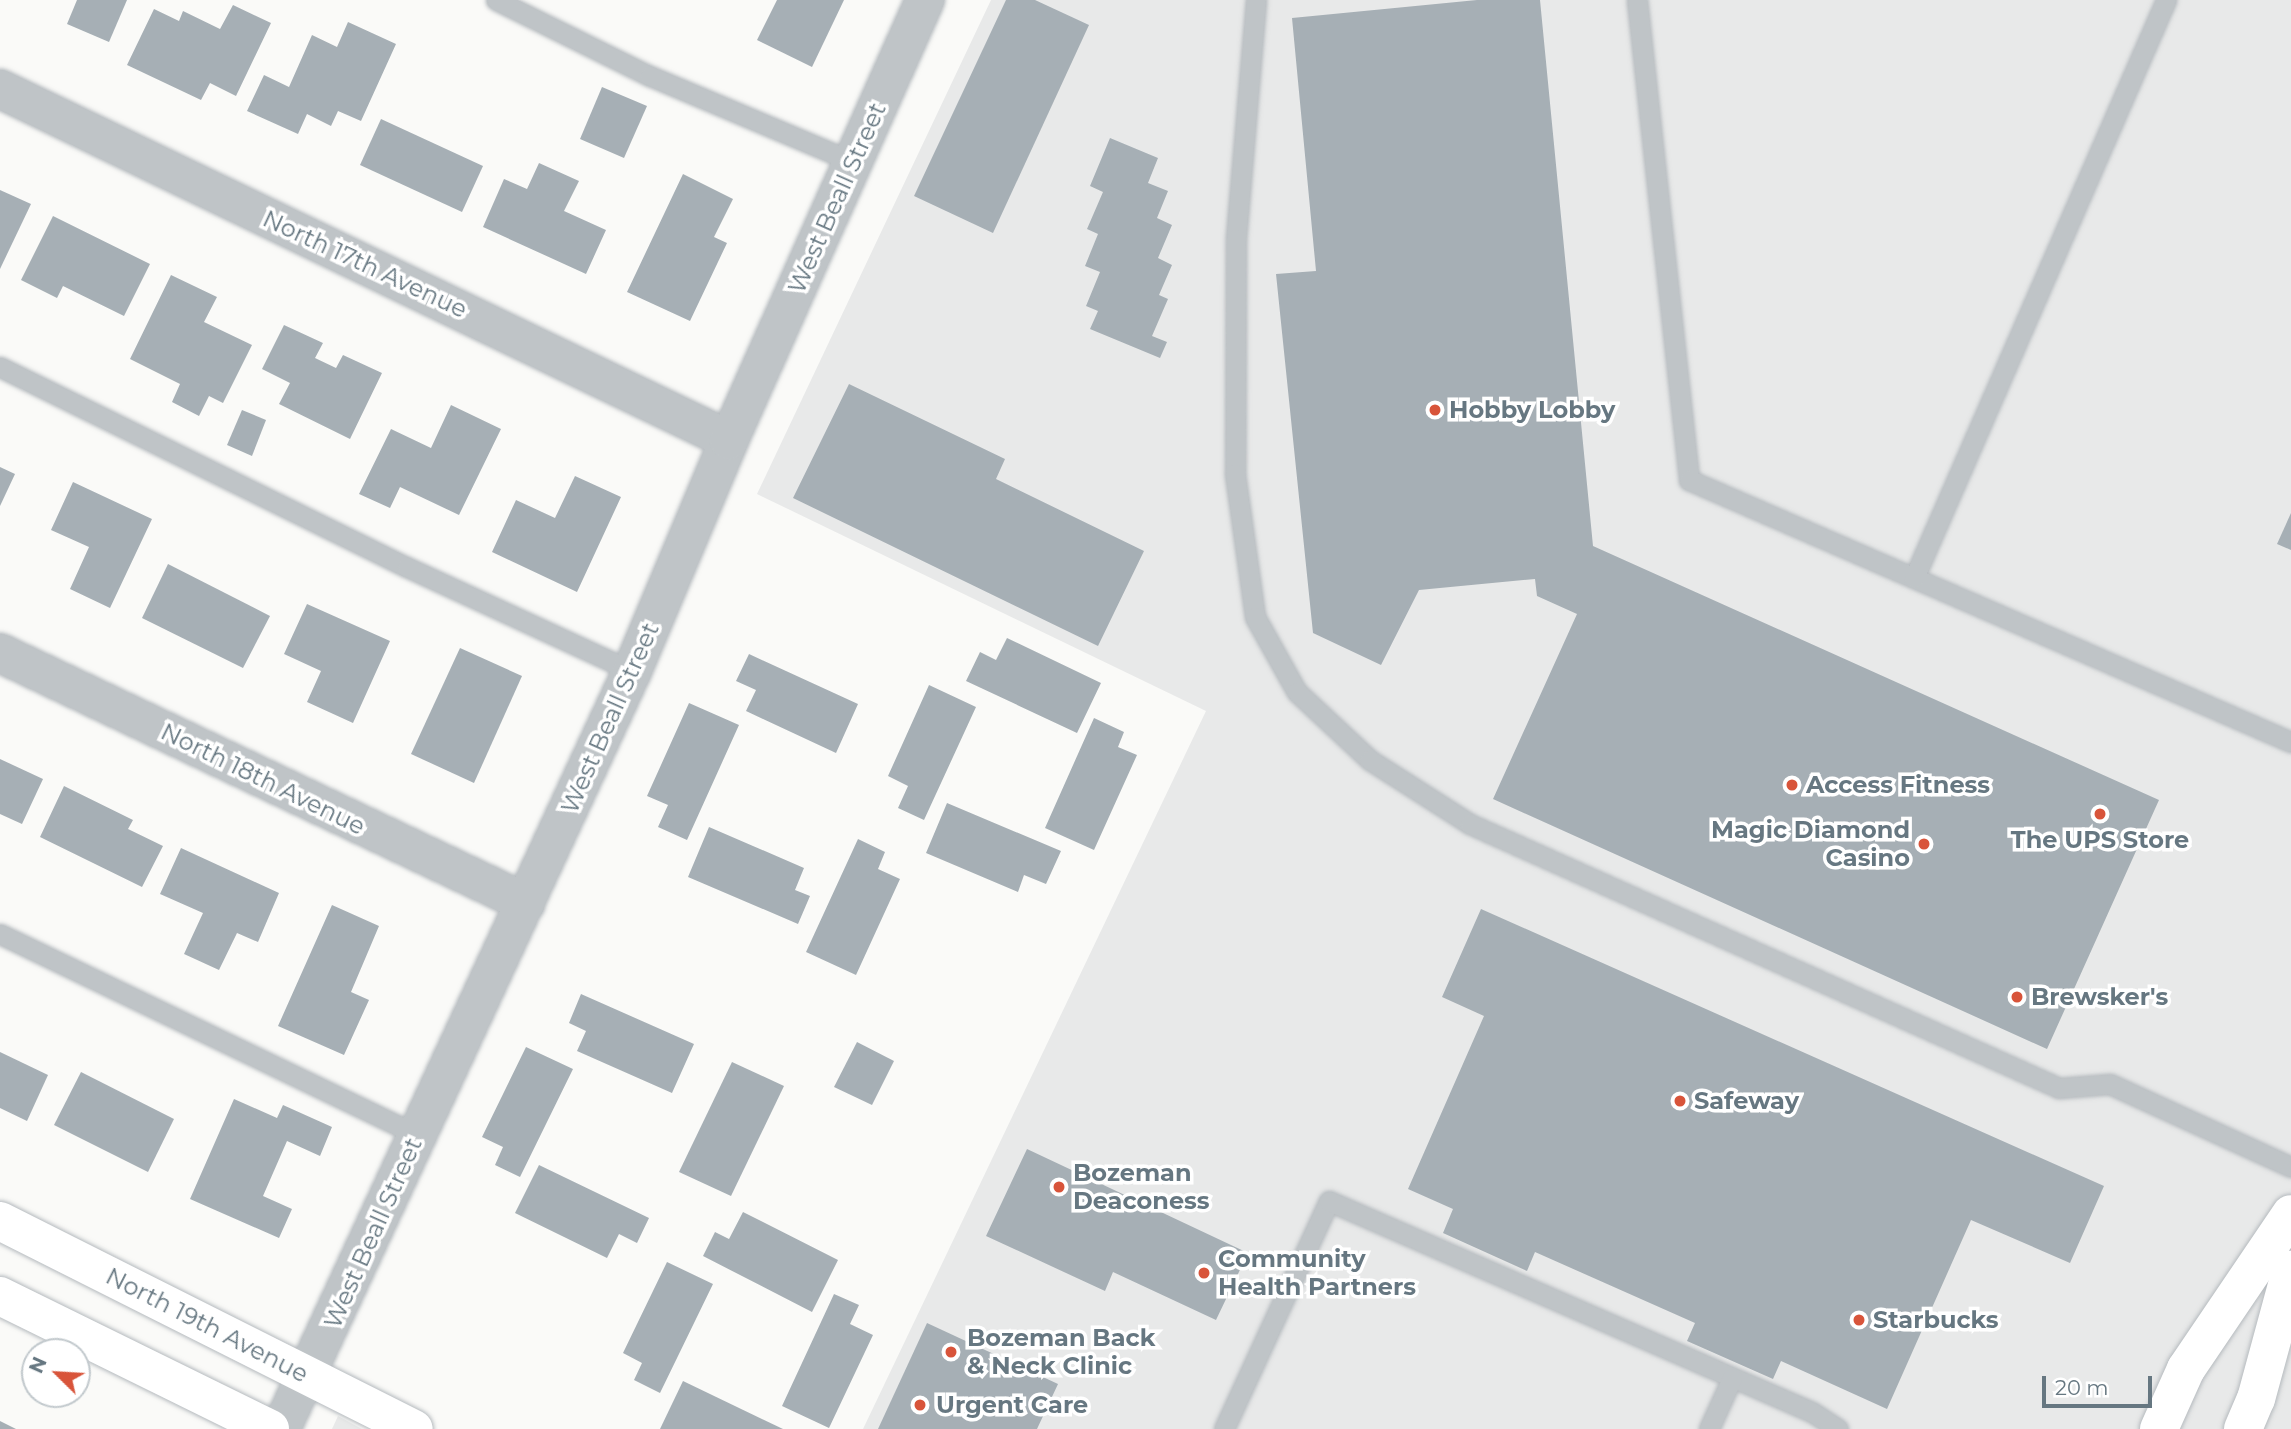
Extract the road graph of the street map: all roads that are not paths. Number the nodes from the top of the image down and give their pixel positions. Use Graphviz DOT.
graph roads {
  1 [pos="496,0"];
  2 [pos="925,0"];
  3 [pos="1256,0"];
  4 [pos="1637,0"];
  5 [pos="2166,0"];
  6 [pos="0,89"];
  7 [pos="852,161"];
  8 [pos="0,367"];
  9 [pos="729,440"];
  10 [pos="1914,578"];
  11 [pos="0,653"];
  12 [pos="632,671"];
  13 [pos="2291,742"];
  14 [pos="526,904"];
  15 [pos="0,934"];
  16 [pos="417,1135"];
  17 [pos="2291,1167"];
  18 [pos="2291,1214"];
  19 [pos="0,1221"];
  20 [pos="2291,1270"];
  21 [pos="0,1296"];
  22 [pos="308,1375"];
  23 [pos="1732,1378"];
  24 [pos="270,1429"];
  25 [pos="281,1429"];
  26 [pos="414,1429"];
  27 [pos="1224,1429"];
  28 [pos="1709,1429"];
  29 [pos="1838,1429"];
  30 [pos="2159,1429"];
  31 [pos="2243,1429"];
  1 -- 7 [label="lane"];
  2 -- 7 [label="street, West Beall Street"];
  3 -- 17 [label="lane"];
  4 -- 10 [label="lane"];
  5 -- 10 [label="lane"];
  6 -- 9 [label="street, North 17th Avenue"];
  7 -- 9 [label="street, West Beall Street"];
  8 -- 12 [label="lane"];
  9 -- 12 [label="street, West Beall Street"];
  10 -- 13 [label="lane"];
  11 -- 14 [label="street, North 18th Avenue"];
  12 -- 14 [label="street, West Beall Street"];
  14 -- 16 [label="street, West Beall Street"];
  15 -- 16 [label="lane"];
  16 -- 22 [label="street, West Beall Street"];
  18 -- 30 [label="main road"];
  19 -- 22 [label="main road, North 19th Avenue"];
  20 -- 31 [label="main road"];
  21 -- 24 [label="main road"];
  22 -- 25 [label="street, West Beall Street"];
  22 -- 26 [label="main road, North 19th Avenue"];
  23 -- 27 [label="lane"];
  23 -- 28 [label="lane"];
  23 -- 29 [label="lane"];
}
